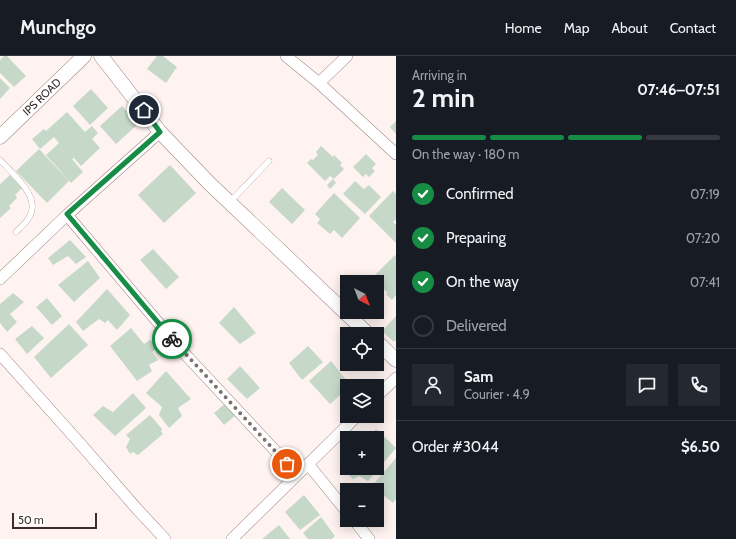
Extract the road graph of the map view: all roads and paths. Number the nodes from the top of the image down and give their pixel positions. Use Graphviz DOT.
graph roads {
  1 [pos="84,56"];
  2 [pos="101,56"];
  3 [pos="286,56"];
  4 [pos="347,56"];
  5 [pos="319,83"];
  6 [pos="160,132"];
  7 [pos="0,137"];
  8 [pos="396,154"];
  9 [pos="0,160"];
  10 [pos="269,161"];
  11 [pos="230,202"];
  12 [pos="67,214"];
  13 [pos="16,232"];
  14 [pos="0,279"];
  15 [pos="361,327"];
  16 [pos="384,349"];
  17 [pos="0,354"];
  18 [pos="396,360"];
  19 [pos="396,378"];
  20 [pos="384,389"];
  21 [pos="350,423"];
  22 [pos="308,464"];
  23 [pos="297,474"];
  24 [pos="340,503"];
  25 [pos="360,527"];
  26 [pos="165,539"];
  27 [pos="232,539"];
  28 [pos="369,539"];
  1 -- 7 [label="street, IPS ROAD"];
  2 -- 6 [label="street"];
  3 -- 5 [label="street"];
  4 -- 5 [label="street"];
  5 -- 8 [label="street"];
  6 -- 11 [label="street"];
  6 -- 12 [label="street"];
  9 -- 13 [label="lane"];
  10 -- 11 [label="lane"];
  11 -- 15 [label="street"];
  12 -- 14 [label="street"];
  12 -- 23 [label="street"];
  16 -- 18 [label="street"];
  17 -- 26 [label="street"];
  19 -- 20 [label="street"];
  21 -- 22 [label="street"];
  22 -- 23 [label="street"];
  22 -- 24 [label="street"];
  23 -- 27 [label="street"];
  25 -- 28 [label="street"];
}
